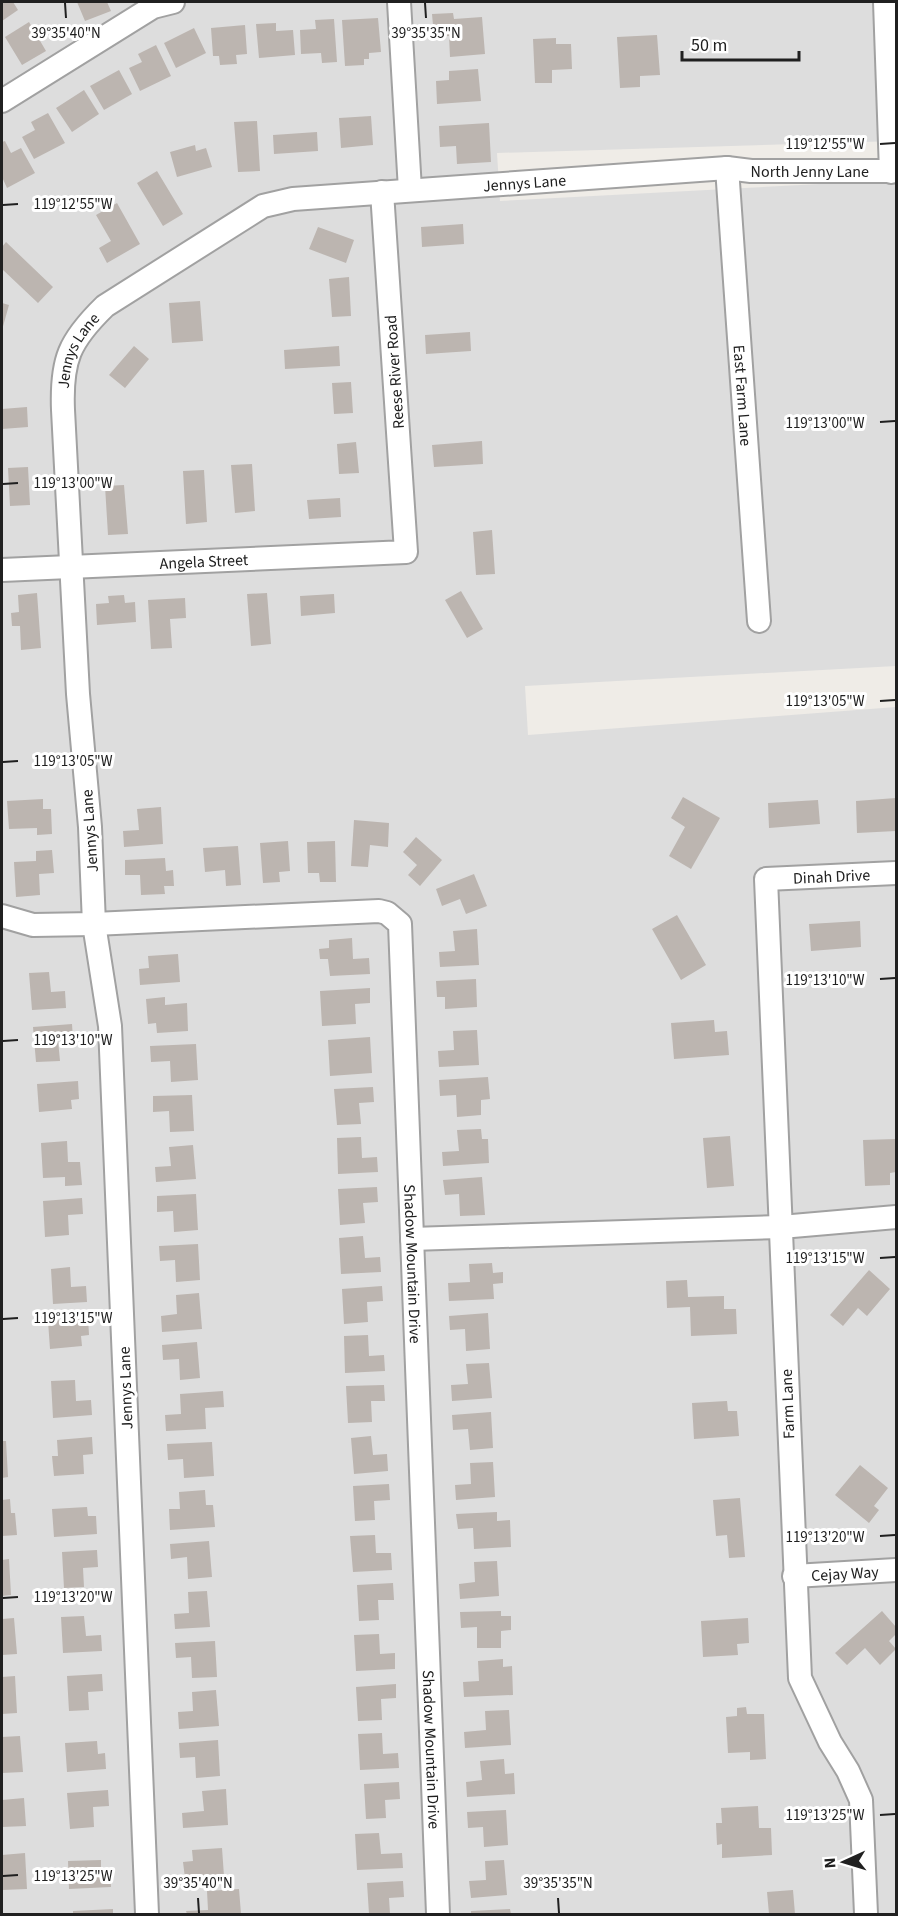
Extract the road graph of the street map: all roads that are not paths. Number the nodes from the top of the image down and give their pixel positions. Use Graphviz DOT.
graph roads {
  1 [pos="399,2"];
  2 [pos="885,2"];
  3 [pos="159,3"];
  4 [pos="2,100"];
  5 [pos="727,168"];
  6 [pos="894,171"];
  7 [pos="410,190"];
  8 [pos="382,192"];
  9 [pos="406,552"];
  10 [pos="72,567"];
  11 [pos="2,570"];
  12 [pos="759,621"];
  13 [pos="897,873"];
  14 [pos="766,879"];
  15 [pos="2,916"];
  16 [pos="94,924"];
  17 [pos="897,1217"];
  18 [pos="781,1227"];
  19 [pos="412,1239"];
  20 [pos="897,1570"];
  21 [pos="794,1576"];
  22 [pos="147,1914"];
  23 [pos="438,1914"];
  24 [pos="866,1914"];
  1 -- 7 [label="street"];
  2 -- 6 [label="street"];
  3 -- 4 [label="street"];
  5 -- 6 [label="street, North Jenny Lane"];
  5 -- 7 [label="street, Jennys Lane"];
  5 -- 12 [label="street, East Farm Lane"];
  7 -- 8 [label="street, Jennys Lane"];
  8 -- 9 [label="street, Reese River Road"];
  8 -- 10 [label="street, Jennys Lane"];
  9 -- 10 [label="street, Angela Street"];
  10 -- 11 [label="street, Angela Street"];
  10 -- 16 [label="street, Jennys Lane"];
  13 -- 14 [label="street, Dinah Drive"];
  14 -- 18 [label="street, Farm Lane"];
  15 -- 16 [label="street"];
  16 -- 19 [label="street, Shadow Mountain Drive"];
  16 -- 22 [label="street, Jennys Lane"];
  17 -- 18 [label="street"];
  18 -- 19 [label="street"];
  18 -- 21 [label="street, Farm Lane"];
  19 -- 23 [label="street, Shadow Mountain Drive"];
  20 -- 21 [label="street, Cejay Way"];
  21 -- 24 [label="street, Farm Lane"];
}
